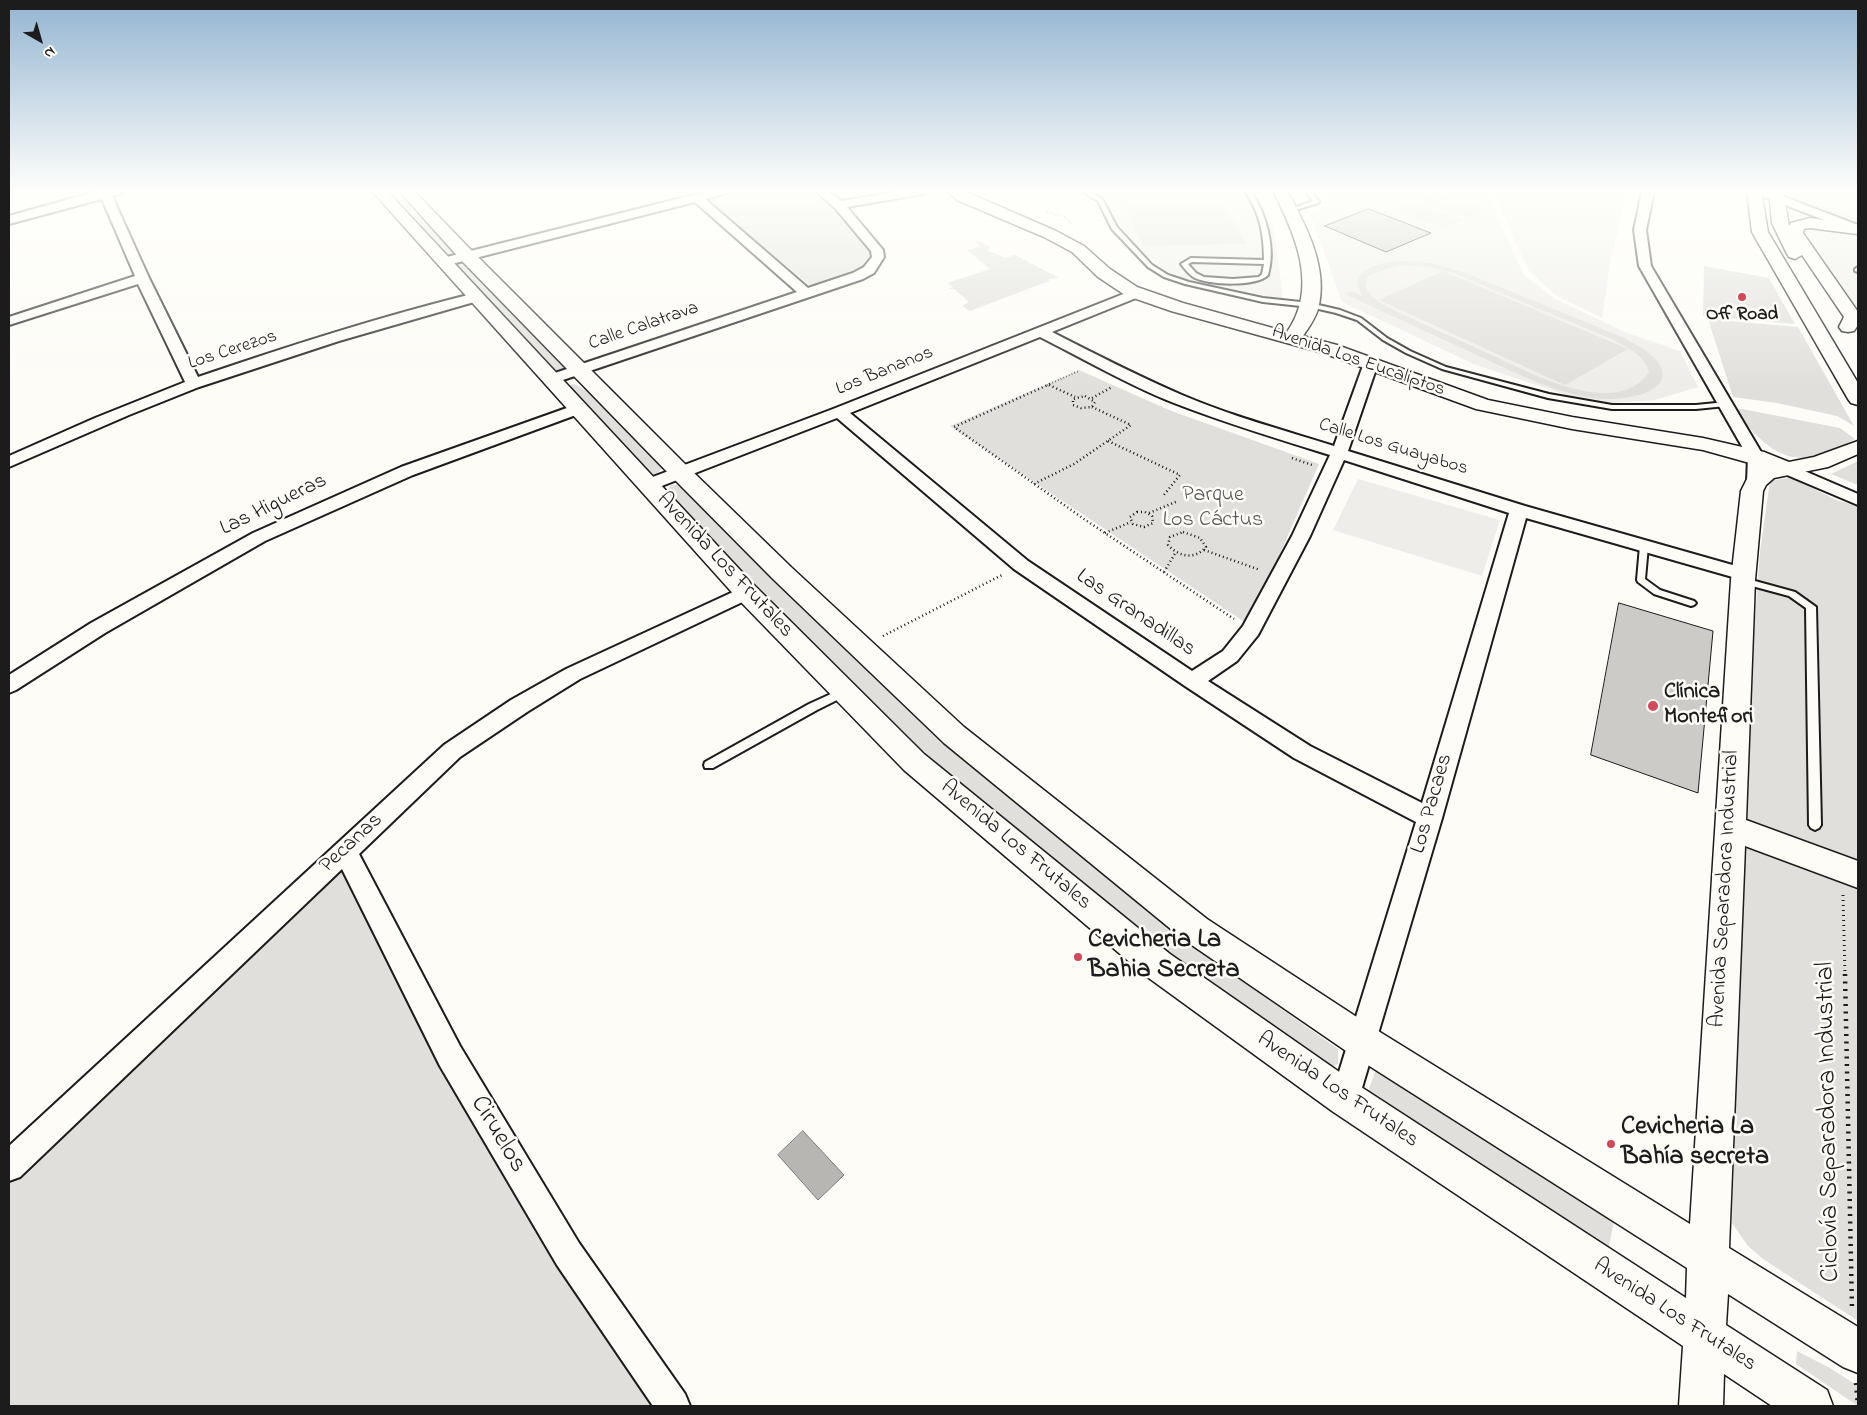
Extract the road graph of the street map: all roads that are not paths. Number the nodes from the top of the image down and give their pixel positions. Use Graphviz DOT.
graph roads {
  1 [pos="134,257"];
  2 [pos="463,257"];
  3 [pos="765,257"];
  4 [pos="878,257"];
  5 [pos="1085,257"];
  6 [pos="1141,257"];
  7 [pos="1266,257"];
  8 [pos="1308,257"];
  9 [pos="1644,257"];
  10 [pos="1775,257"];
  11 [pos="1797,257"];
  12 [pos="1812,257"];
  13 [pos="455,259"];
  14 [pos="1267,262"];
  15 [pos="142,278"];
  16 [pos="1136,293"];
  17 [pos="807,294"];
  18 [pos="476,297"];
  19 [pos="1310,304"];
  20 [pos="9,321"];
  21 [pos="1848,327"];
  22 [pos="1042,332"];
  23 [pos="1292,338"];
  24 [pos="1858,342"];
  25 [pos="1371,363"];
  26 [pos="579,370"];
  27 [pos="551,379"];
  28 [pos="194,384"];
  29 [pos="1858,399"];
  30 [pos="1726,404"];
  31 [pos="578,409"];
  32 [pos="838,412"];
  33 [pos="1858,447"];
  34 [pos="1340,454"];
  35 [pos="9,462"];
  36 [pos="1786,468"];
  37 [pos="1756,470"];
  38 [pos="681,473"];
  39 [pos="648,485"];
  40 [pos="1858,500"];
  41 [pos="1520,510"];
  42 [pos="1644,546"];
  43 [pos="1743,577"];
  44 [pos="746,592"];
  45 [pos="1691,603"];
  46 [pos="1192,681"];
  47 [pos="9,685"];
  48 [pos="844,692"];
  49 [pos="709,765"];
  50 [pos="1430,818"];
  51 [pos="1814,825"];
  52 [pos="1729,827"];
  53 [pos="345,851"];
  54 [pos="1850,873"];
  55 [pos="1362,1040"];
  56 [pos="1344,1098"];
  57 [pos="9,1166"];
  58 [pos="1707,1259"];
  59 [pos="1705,1336"];
  60 [pos="1856,1351"];
  61 [pos="673,1406"];
  62 [pos="1701,1406"];
  63 [pos="1811,1406"];
  1 -- 15 [label="street"];
  2 -- 13 [label="street"];
  3 -- 17 [label="street"];
  4 -- 17 [label="street, Calle Calatrava"];
  5 -- 16 [label="main road, Avenida Los Eucaliptos"];
  6 -- 19 [label="lane"];
  7 -- 14 [label="lane"];
  8 -- 19 [label="main road"];
  9 -- 30 [label="street"];
  10 -- 29 [label="main road"];
  11 -- 21 [label="main road"];
  12 -- 21 [label="main road"];
  13 -- 18 [label="main road, Avenida Los Frutales"];
  13 -- 26 [label="main road, Avenida Los Frutales"];
  14 -- 14 [label="lane"];
  15 -- 20 [label="street"];
  15 -- 28 [label="street"];
  16 -- 22 [label="street, Los Bananos"];
  16 -- 23 [label="main road, Avenida Los Eucaliptos"];
  17 -- 26 [label="street, Calle Calatrava"];
  18 -- 27 [label="main road, Avenida Los Frutales"];
  18 -- 28 [label="street, Los Cerezos"];
  19 -- 23 [label="main road"];
  19 -- 30 [label="lane"];
  21 -- 24 [label="main road"];
  22 -- 32 [label="street, Los Bananos"];
  22 -- 34 [label="street, Calle Los Guayabos"];
  23 -- 25 [label="main road, Avenida Los Eucaliptos"];
  25 -- 34 [label="street"];
  25 -- 37 [label="main road, Avenida Los Eucaliptos"];
  26 -- 27 [label="street, Calle Calatrava"];
  26 -- 38 [label="main road, Avenida Los Frutales"];
  27 -- 31 [label="main road, Avenida Los Frutales"];
  28 -- 35 [label="street, Los Cerezos"];
  30 -- 37 [label="street"];
  31 -- 39 [label="main road, Avenida Los Frutales"];
  31 -- 47 [label="street, Las Higueras"];
  32 -- 38 [label="street, Los Bananos"];
  32 -- 46 [label="street, Las Granadillas"];
  33 -- 36 [label="main road"];
  34 -- 41 [label="street, Calle Los Guayabos"];
  34 -- 46 [label="street"];
  36 -- 37 [label="main road"];
  36 -- 40 [label="street"];
  37 -- 43 [label="main road, Avenida Separadora Industrial"];
  38 -- 39 [label="street, Los Bananos"];
  38 -- 55 [label="main road, Avenida Los Frutales"];
  39 -- 44 [label="main road, Avenida Los Frutales"];
  41 -- 42 [label="street, Calle Los Guayabos"];
  41 -- 50 [label="street, Los Pacaes"];
  42 -- 43 [label="street, Calle Los Guayabos"];
  42 -- 45 [label="lane"];
  43 -- 51 [label="lane"];
  43 -- 52 [label="main road, Avenida Separadora Industrial"];
  44 -- 48 [label="main road, Avenida Los Frutales"];
  44 -- 53 [label="street, Pecanas"];
  46 -- 50 [label="street, Las Granadillas"];
  48 -- 49 [label="lane"];
  48 -- 56 [label="main road, Avenida Los Frutales"];
  50 -- 55 [label="street, Los Pacaes"];
  52 -- 54 [label="main road"];
  52 -- 58 [label="main road, Avenida Separadora Industrial"];
  53 -- 57 [label="street, Pecanas"];
  53 -- 61 [label="street, Ciruelos"];
  55 -- 56 [label="street, Los Pacaes"];
  55 -- 58 [label="main road, Avenida Los Frutales"];
  56 -- 59 [label="main road, Avenida Los Frutales"];
  58 -- 59 [label="main road, Avenida Separadora Industrial"];
  58 -- 60 [label="main road, Avenida Los Frutales"];
  59 -- 62 [label="main road, Avenida Separadora Industrial"];
  59 -- 63 [label="main road, Avenida Los Frutales"];
}
